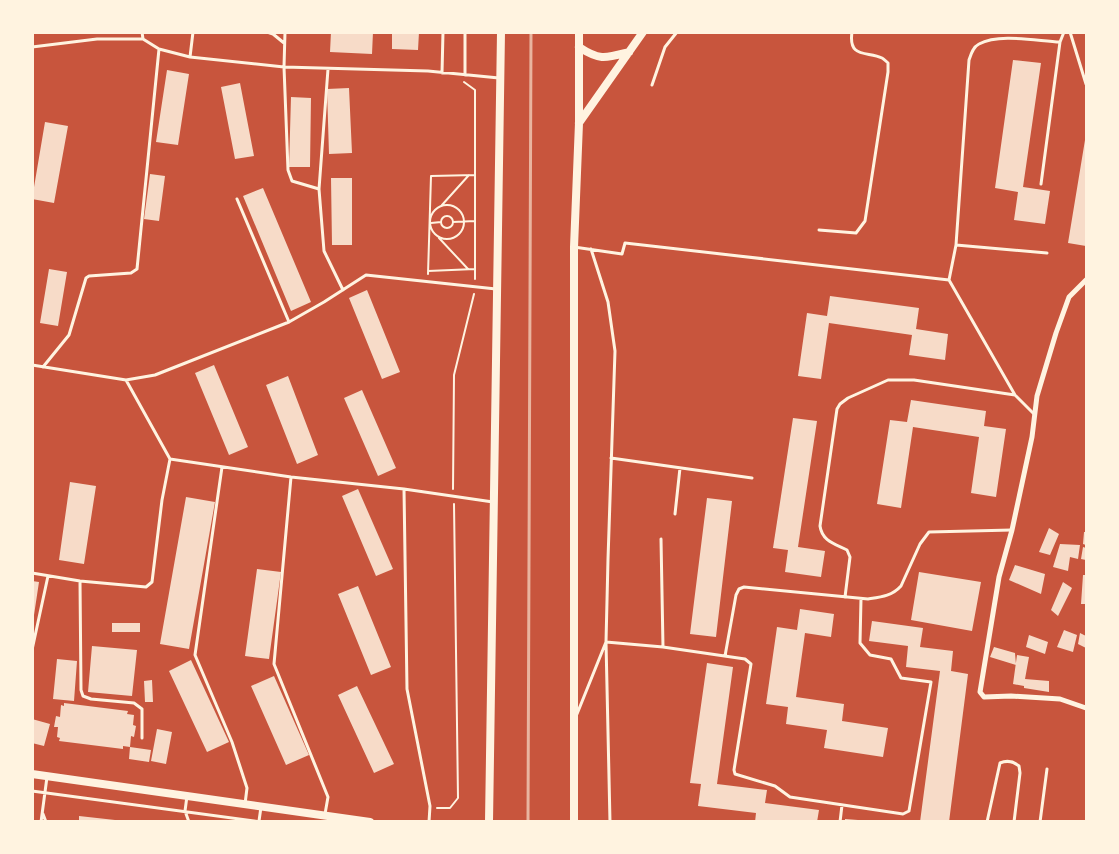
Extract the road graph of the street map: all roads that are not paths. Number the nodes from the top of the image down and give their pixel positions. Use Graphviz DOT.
graph roads {
  1 [pos="142,32"];
  2 [pos="193,32"];
  3 [pos="267,32"];
  4 [pos="285,32"];
  5 [pos="443,32"];
  6 [pos="466,32"];
  7 [pos="501,32"];
  8 [pos="579,32"];
  9 [pos="643,32"];
  10 [pos="677,32"];
  11 [pos="852,32"];
  12 [pos="999,32"];
  13 [pos="1064,32"];
  14 [pos="1070,32"];
  15 [pos="143,38"];
  16 [pos="999,38"];
  17 [pos="1060,42"];
  18 [pos="284,44"];
  19 [pos="32,47"];
  20 [pos="579,47"];
  21 [pos="160,49"];
  22 [pos="629,52"];
  23 [pos="190,57"];
  24 [pos="284,68"];
  25 [pos="328,69"];
  26 [pos="442,73"];
  27 [pos="465,75"];
  28 [pos="500,78"];
  29 [pos="1086,84"];
  30 [pos="652,85"];
  31 [pos="579,123"];
  32 [pos="1041,184"];
  33 [pos="319,189"];
  34 [pos="237,199"];
  35 [pos="819,230"];
  36 [pos="956,244"];
  37 [pos="574,247"];
  38 [pos="592,249"];
  39 [pos="1047,253"];
  40 [pos="948,280"];
  41 [pos="1086,280"];
  42 [pos="496,289"];
  43 [pos="343,290"];
  44 [pos="289,322"];
  45 [pos="32,365"];
  46 [pos="43,367"];
  47 [pos="126,380"];
  48 [pos="1015,395"];
  49 [pos="1035,416"];
  50 [pos="611,458"];
  51 [pos="170,459"];
  52 [pos="222,467"];
  53 [pos="680,468"];
  54 [pos="291,477"];
  55 [pos="752,478"];
  56 [pos="404,489"];
  57 [pos="493,502"];
  58 [pos="674,514"];
  59 [pos="1012,530"];
  60 [pos="661,539"];
  61 [pos="32,573"];
  62 [pos="48,576"];
  63 [pos="80,581"];
  64 [pos="845,597"];
  65 [pos="861,599"];
  66 [pos="606,642"];
  67 [pos="663,647"];
  68 [pos="32,650"];
  69 [pos="725,656"];
  70 [pos="1086,708"];
  71 [pos="574,721"];
  72 [pos="142,738"];
  73 [pos="1047,769"];
  74 [pos="32,774"];
  75 [pos="47,776"];
  76 [pos="32,791"];
  77 [pos="45,792"];
  78 [pos="187,796"];
  79 [pos="246,804"];
  80 [pos="842,805"];
  81 [pos="261,806"];
  82 [pos="184,811"];
  83 [pos="42,814"];
  84 [pos="325,815"];
  85 [pos="260,821"];
  86 [pos="41,822"];
  87 [pos="46,822"];
  88 [pos="189,822"];
  89 [pos="370,822"];
  90 [pos="429,822"];
  91 [pos="489,822"];
  92 [pos="574,822"];
  93 [pos="610,822"];
  94 [pos="840,822"];
  95 [pos="987,822"];
  96 [pos="1014,822"];
  97 [pos="1040,822"];
  1 -- 15 [label="lane"];
  2 -- 23 [label="lane"];
  3 -- 18 [label="lane"];
  4 -- 18 [label="lane"];
  5 -- 26 [label="lane"];
  6 -- 27 [label="lane"];
  7 -- 28 [label="street"];
  8 -- 20 [label="street"];
  9 -- 22 [label="street"];
  10 -- 30 [label="lane"];
  11 -- 35 [label="lane"];
  12 -- 16 [label="lane"];
  13 -- 17 [label="lane"];
  14 -- 29 [label="lane"];
  15 -- 19 [label="lane"];
  15 -- 21 [label="lane"];
  16 -- 17 [label="lane"];
  16 -- 36 [label="lane"];
  17 -- 32 [label="lane"];
  18 -- 24 [label="lane"];
  20 -- 22 [label="street"];
  20 -- 31 [label="street"];
  21 -- 23 [label="lane"];
  21 -- 46 [label="lane"];
  22 -- 31 [label="street"];
  23 -- 24 [label="lane"];
  24 -- 25 [label="lane"];
  24 -- 33 [label="lane"];
  25 -- 26 [label="lane"];
  25 -- 33 [label="lane"];
  26 -- 27 [label="lane"];
  27 -- 28 [label="lane"];
  28 -- 42 [label="street"];
  31 -- 37 [label="street"];
  33 -- 43 [label="lane"];
  34 -- 44 [label="lane"];
  36 -- 39 [label="lane"];
  36 -- 40 [label="lane"];
  37 -- 38 [label="lane"];
  37 -- 71 [label="street"];
  38 -- 40 [label="lane"];
  38 -- 50 [label="lane"];
  40 -- 48 [label="lane"];
  41 -- 49 [label="street"];
  42 -- 43 [label="lane"];
  42 -- 57 [label="street"];
  43 -- 44 [label="lane"];
  44 -- 47 [label="lane"];
  45 -- 46 [label="lane"];
  46 -- 47 [label="lane"];
  47 -- 51 [label="lane"];
  48 -- 49 [label="lane"];
  48 -- 64 [label="lane"];
  49 -- 59 [label="street"];
  50 -- 53 [label="lane"];
  50 -- 66 [label="lane"];
  51 -- 52 [label="lane"];
  51 -- 63 [label="lane"];
  52 -- 54 [label="lane"];
  52 -- 79 [label="lane"];
  53 -- 55 [label="lane"];
  53 -- 58 [label="lane"];
  54 -- 56 [label="lane"];
  54 -- 84 [label="lane"];
  56 -- 57 [label="lane"];
  56 -- 90 [label="lane"];
  57 -- 91 [label="street"];
  59 -- 65 [label="lane"];
  59 -- 70 [label="street"];
  60 -- 67 [label="lane"];
  61 -- 62 [label="lane"];
  62 -- 63 [label="lane"];
  62 -- 68 [label="lane"];
  63 -- 72 [label="lane"];
  64 -- 65 [label="lane"];
  64 -- 69 [label="lane"];
  65 -- 80 [label="lane"];
  66 -- 67 [label="lane"];
  66 -- 71 [label="lane"];
  66 -- 93 [label="lane"];
  67 -- 69 [label="lane"];
  69 -- 80 [label="lane"];
  71 -- 92 [label="street"];
  73 -- 97 [label="lane"];
  74 -- 75 [label="street"];
  75 -- 77 [label="lane"];
  75 -- 78 [label="street"];
  76 -- 77 [label="lane"];
  77 -- 82 [label="lane"];
  77 -- 83 [label="lane"];
  78 -- 79 [label="street"];
  78 -- 82 [label="lane"];
  79 -- 81 [label="street"];
  80 -- 94 [label="lane"];
  81 -- 84 [label="street"];
  81 -- 85 [label="lane"];
  82 -- 85 [label="lane"];
  82 -- 88 [label="lane"];
  83 -- 86 [label="lane"];
  83 -- 87 [label="lane"];
  84 -- 89 [label="street"];
  95 -- 96 [label="lane"];
}
